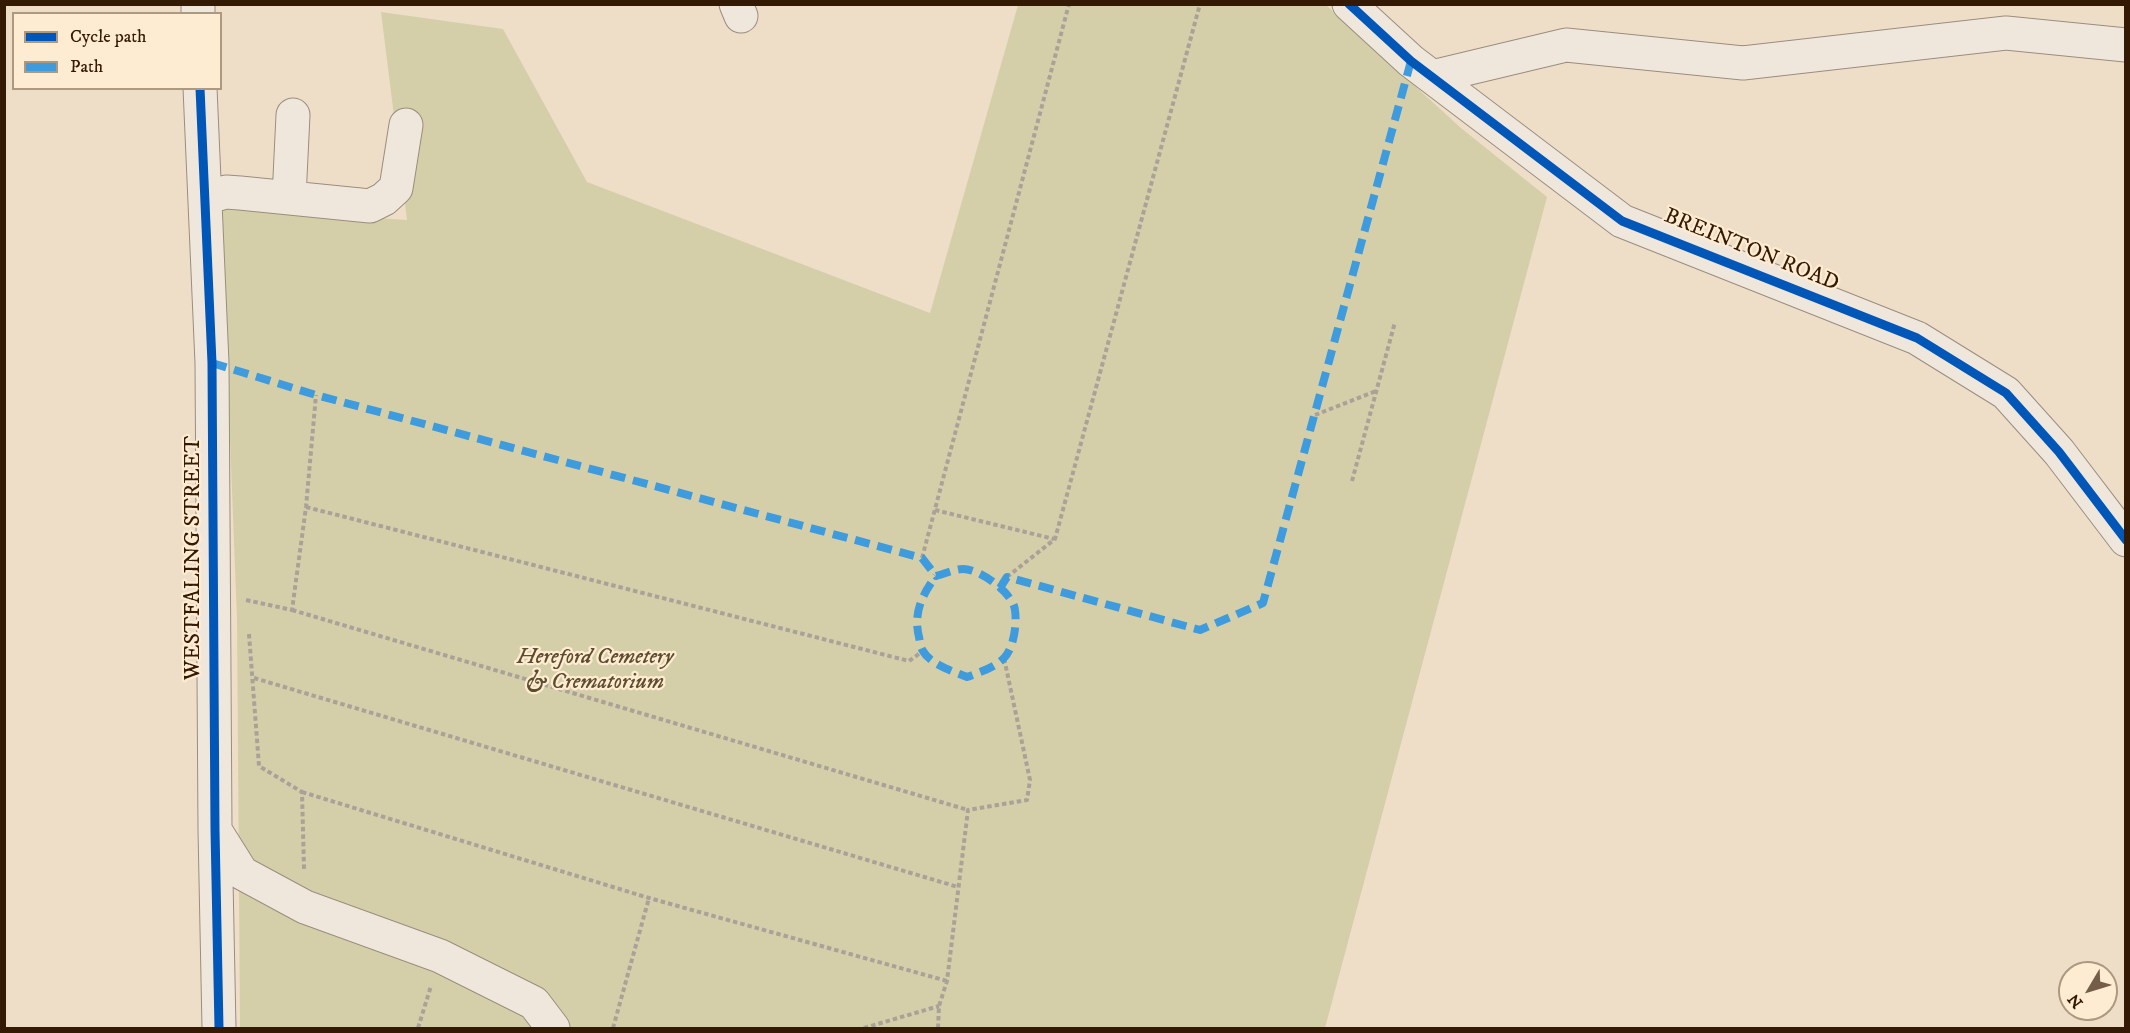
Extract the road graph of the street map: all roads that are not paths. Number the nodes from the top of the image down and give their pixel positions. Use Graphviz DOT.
graph roads {
  1 [pos="1349,4"];
  2 [pos="2126,45"];
  3 [pos="1432,76"];
  4 [pos="200,90"];
  5 [pos="293,115"];
  6 [pos="406,125"];
  7 [pos="205,198"];
  8 [pos="289,198"];
  9 [pos="2126,540"];
  10 [pos="215,830"];
  11 [pos="219,1029"];
  12 [pos="553,1029"];
  1 -- 3 [label="street, BREINTON ROAD"];
  2 -- 3 [label="street"];
  3 -- 9 [label="street, BREINTON ROAD"];
  4 -- 7 [label="street, WESTFALING STREET"];
  5 -- 8 [label="street"];
  6 -- 8 [label="street"];
  7 -- 8 [label="street"];
  7 -- 10 [label="street, WESTFALING STREET"];
  10 -- 11 [label="street, WESTFALING STREET"];
  10 -- 12 [label="street"];
}
